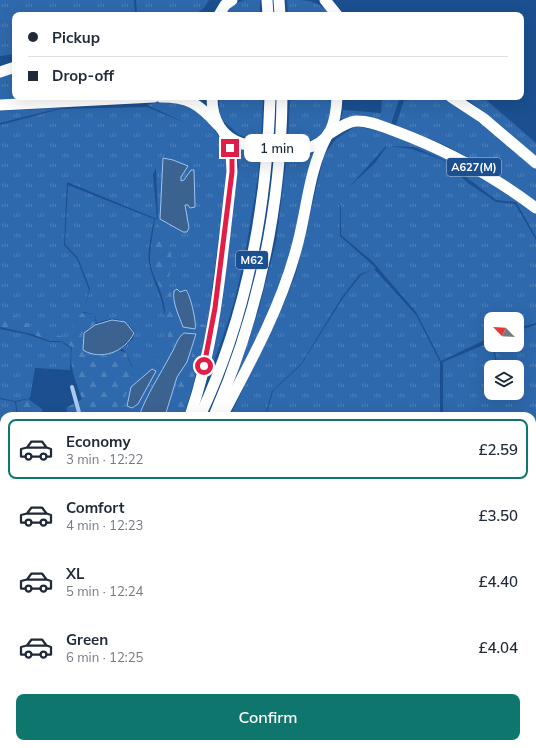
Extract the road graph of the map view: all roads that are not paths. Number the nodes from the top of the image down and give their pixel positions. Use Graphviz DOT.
graph roads {
  1 [pos="267,0"];
  2 [pos="278,0"];
  3 [pos="325,0"];
  4 [pos="268,12"];
  5 [pos="280,12"];
  6 [pos="336,12"];
  7 [pos="12,68"];
  8 [pos="0,72"];
  9 [pos="96,100"];
  10 [pos="189,100"];
  11 [pos="212,100"];
  12 [pos="270,100"];
  13 [pos="282,100"];
  14 [pos="337,100"];
  15 [pos="455,100"];
  16 [pos="0,105"];
  17 [pos="221,129"];
  18 [pos="328,135"];
  19 [pos="536,163"];
  20 [pos="536,208"];
  21 [pos="72,387"];
  22 [pos="79,412"];
  23 [pos="191,412"];
  24 [pos="202,412"];
  25 [pos="216,412"];
  26 [pos="224,412"];
  1 -- 4 [label="highway"];
  2 -- 5 [label="highway"];
  3 -- 6 [label="highway"];
  7 -- 8 [label="highway"];
  9 -- 16 [label="highway"];
  10 -- 17 [label="highway, A627(M)"];
  11 -- 17 [label="highway"];
  12 -- 24 [label="highway, M62"];
  13 -- 25 [label="highway, M62"];
  14 -- 18 [label="highway"];
  15 -- 19 [label="highway"];
  17 -- 18 [label="highway, A627(M), bridge"];
  17 -- 23 [label="highway, M62"];
  18 -- 20 [label="highway, A627(M)"];
  18 -- 26 [label="highway"];
  21 -- 22 [label="street"];
}
